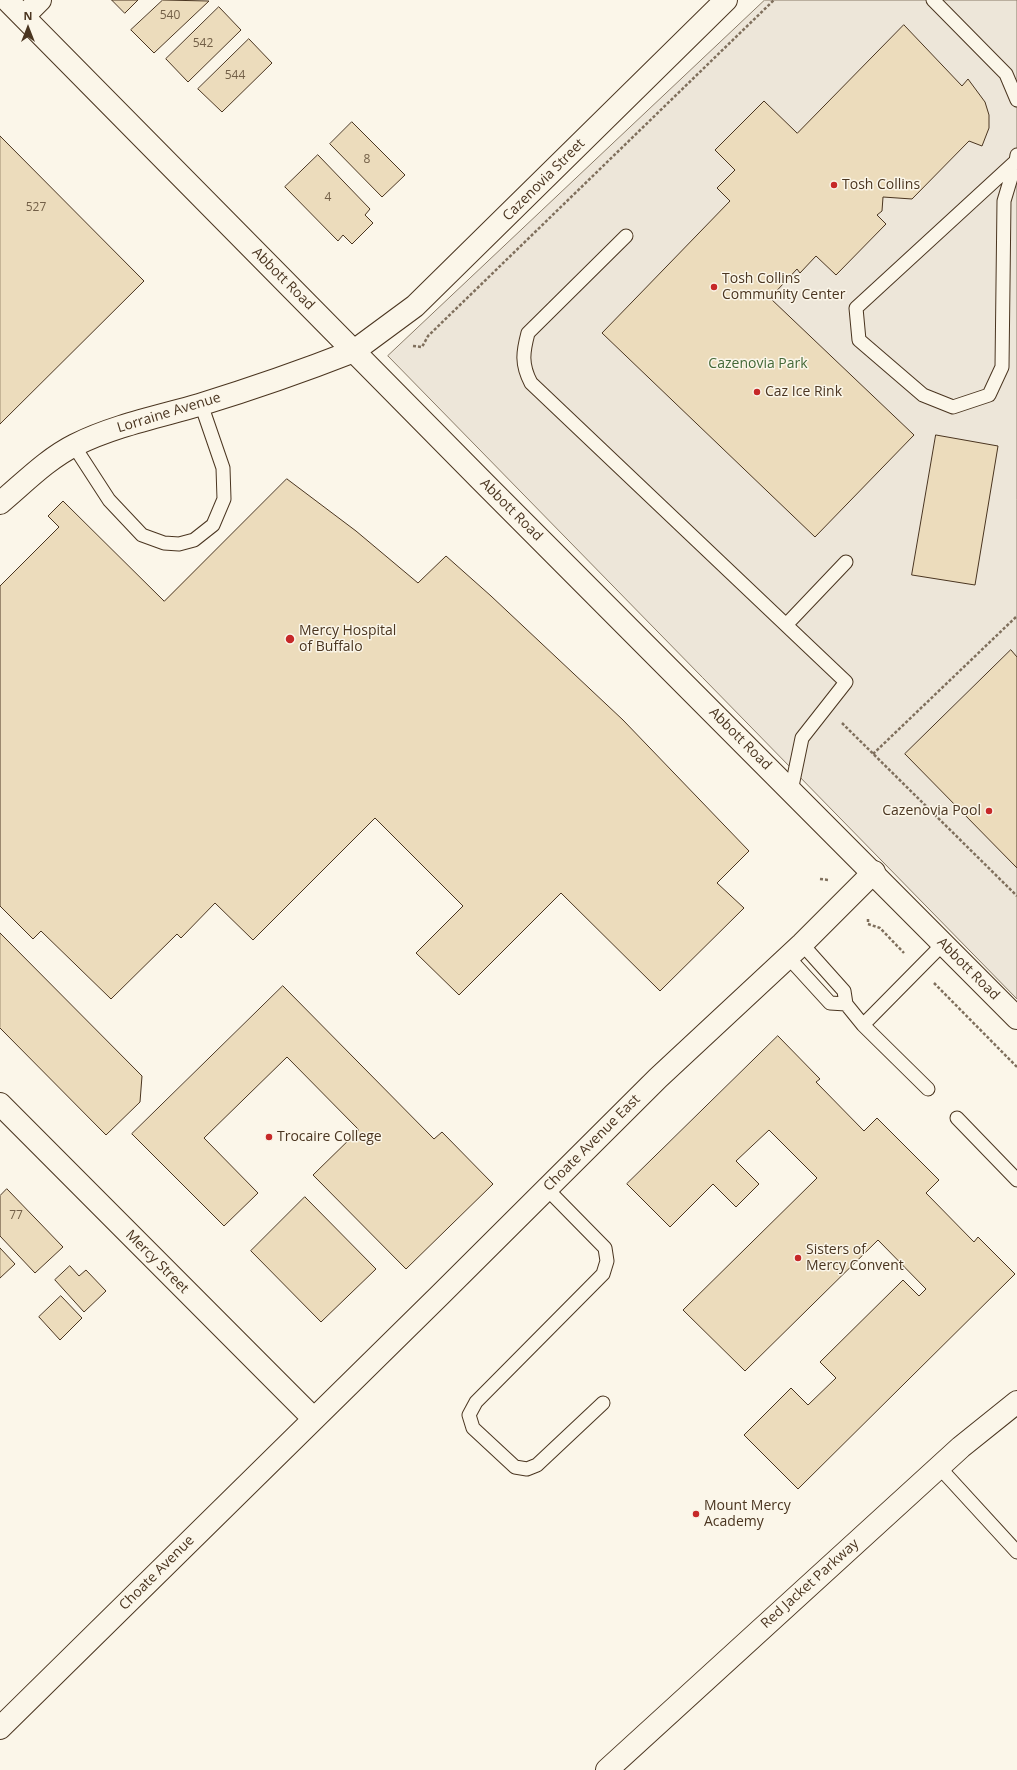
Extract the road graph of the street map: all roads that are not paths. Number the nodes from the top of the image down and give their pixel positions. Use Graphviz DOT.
graph roads {
  1 [pos="8,0"];
  2 [pos="40,0"];
  3 [pos="726,0"];
  4 [pos="933,0"];
  5 [pos="24,16"];
  6 [pos="1017,100"];
  7 [pos="1016,158"];
  8 [pos="626,236"];
  9 [pos="354,351"];
  10 [pos="201,404"];
  11 [pos="74,446"];
  12 [pos="0,502"];
  13 [pos="846,562"];
  14 [pos="786,625"];
  15 [pos="792,791"];
  16 [pos="874,872"];
  17 [pos="943,944"];
  18 [pos="795,951"];
  19 [pos="846,1004"];
  20 [pos="1017,1018"];
  21 [pos="863,1025"];
  22 [pos="928,1089"];
  23 [pos="0,1104"];
  24 [pos="957,1118"];
  25 [pos="1017,1180"];
  26 [pos="547,1188"];
  27 [pos="1017,1402"];
  28 [pos="603,1403"];
  29 [pos="314,1419"];
  30 [pos="939,1467"];
  31 [pos="1017,1552"];
  32 [pos="0,1728"];
  33 [pos="607,1770"];
  1 -- 5 [label="street, Abbott Road"];
  2 -- 5 [label="street"];
  3 -- 9 [label="street, Cazenovia Street"];
  4 -- 6 [label="lane"];
  5 -- 9 [label="street, Abbott Road"];
  7 -- 7 [label="lane"];
  8 -- 14 [label="lane"];
  9 -- 10 [label="street, Lorraine Avenue"];
  9 -- 15 [label="street, Abbott Road"];
  10 -- 11 [label="street, Lorraine Avenue"];
  10 -- 11 [label="lane"];
  11 -- 12 [label="street, Lorraine Avenue"];
  13 -- 14 [label="lane"];
  14 -- 15 [label="lane"];
  15 -- 16 [label="street, Abbott Road"];
  16 -- 17 [label="street, Abbott Road"];
  16 -- 18 [label="street, Choate Avenue East"];
  17 -- 20 [label="street, Abbott Road"];
  17 -- 21 [label="lane"];
  18 -- 19 [label="lane"];
  18 -- 19 [label="lane"];
  18 -- 26 [label="street, Choate Avenue East"];
  19 -- 21 [label="lane"];
  21 -- 22 [label="lane"];
  23 -- 29 [label="street, Mercy Street"];
  24 -- 25 [label="lane"];
  26 -- 28 [label="lane"];
  26 -- 29 [label="street, Choate Avenue East"];
  27 -- 30 [label="street, Red Jacket Parkway"];
  29 -- 32 [label="street, Choate Avenue"];
  30 -- 31 [label="lane"];
  30 -- 33 [label="street, Red Jacket Parkway"];
}
